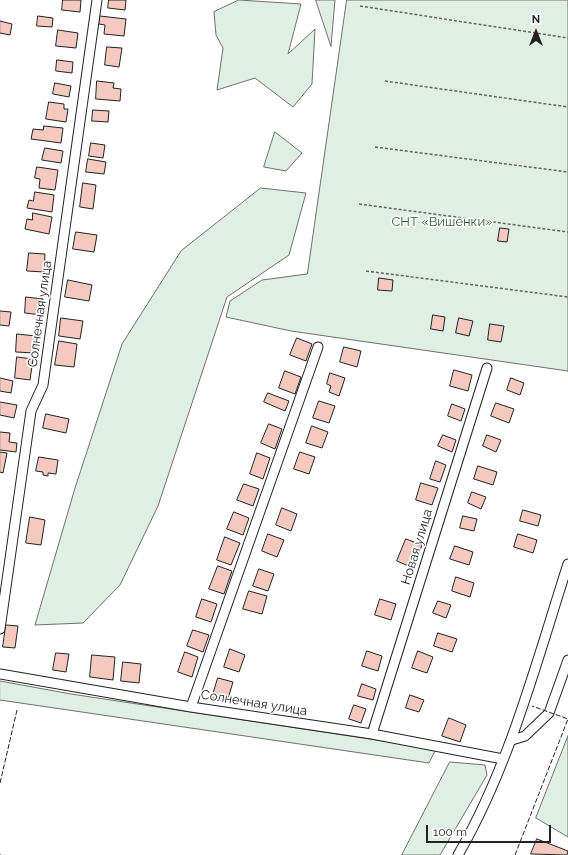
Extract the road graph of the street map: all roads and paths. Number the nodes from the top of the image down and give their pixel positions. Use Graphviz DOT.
graph roads {
  1 [pos="97,0"];
  2 [pos="360,6"];
  3 [pos="568,38"];
  4 [pos="386,81"];
  5 [pos="568,107"];
  6 [pos="375,146"];
  7 [pos="568,172"];
  8 [pos="359,204"];
  9 [pos="568,232"];
  10 [pos="366,271"];
  11 [pos="568,297"];
  12 [pos="318,347"];
  13 [pos="487,368"];
  14 [pos="568,564"];
  15 [pos="0,629"];
  16 [pos="568,660"];
  17 [pos="0,674"];
  18 [pos="191,707"];
  19 [pos="372,734"];
  20 [pos="512,740"];
  21 [pos="503,759"];
  22 [pos="458,855"];
  1 -- 15 [label="street, Солнечная улица"];
  2 -- 3 [label="path"];
  4 -- 5 [label="path"];
  6 -- 7 [label="path"];
  8 -- 9 [label="path"];
  10 -- 11 [label="path"];
  12 -- 18 [label="street"];
  13 -- 19 [label="street, Новая улица"];
  14 -- 20 [label="street"];
  16 -- 20 [label="street"];
  17 -- 18 [label="street, Солнечная улица"];
  18 -- 19 [label="street, Солнечная улица"];
  19 -- 21 [label="street, Солнечная улица"];
  20 -- 21 [label="street"];
  21 -- 22 [label="street"];
}
